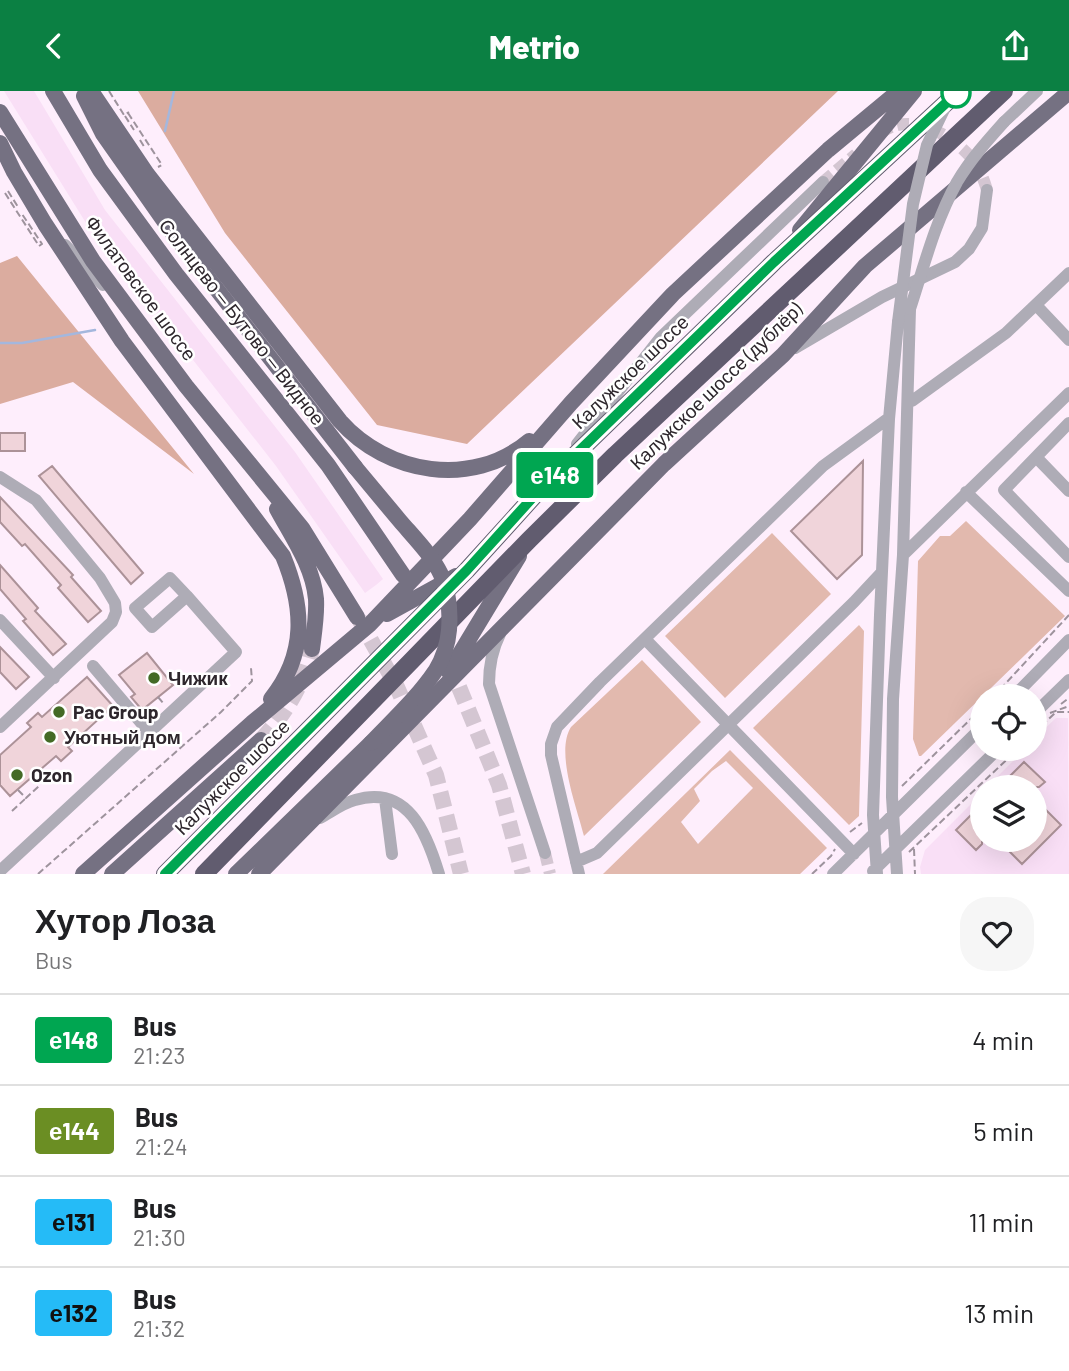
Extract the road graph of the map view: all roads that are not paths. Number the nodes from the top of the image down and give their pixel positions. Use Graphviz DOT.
graph roads {
  1 [pos="53,91"];
  2 [pos="82,91"];
  3 [pos="91,91"];
  4 [pos="899,91"];
  5 [pos="914,91"];
  6 [pos="953,91"];
  7 [pos="959,91"];
  8 [pos="1004,91"];
  9 [pos="1037,91"];
  10 [pos="1069,92"];
  11 [pos="0,112"];
  12 [pos="124,117"];
  13 [pos="0,143"];
  14 [pos="823,181"];
  15 [pos="987,190"];
  16 [pos="46,224"];
  17 [pos="169,228"];
  18 [pos="774,262"];
  19 [pos="1069,273"];
  20 [pos="1035,305"];
  21 [pos="134,317"];
  22 [pos="1069,340"];
  23 [pos="783,355"];
  24 [pos="1069,393"];
  25 [pos="912,401"];
  26 [pos="571,403"];
  27 [pos="886,420"];
  28 [pos="1069,423"];
  29 [pos="1036,457"];
  30 [pos="0,477"];
  31 [pos="261,479"];
  32 [pos="544,485"];
  33 [pos="1069,491"];
  34 [pos="966,492"];
  35 [pos="903,516"];
  36 [pos="928,530"];
  37 [pos="529,540"];
  38 [pos="902,555"];
  39 [pos="1069,557"];
  40 [pos="467,570"];
  41 [pos="882,572"];
  42 [pos="402,575"];
  43 [pos="1069,591"];
  44 [pos="187,596"];
  45 [pos="854,602"];
  46 [pos="880,615"];
  47 [pos="0,620"];
  48 [pos="364,621"];
  49 [pos="504,626"];
  50 [pos="645,639"];
  51 [pos="1069,640"];
  52 [pos="312,649"];
  53 [pos="93,666"];
  54 [pos="54,678"];
  55 [pos="1069,680"];
  56 [pos="1026,684"];
  57 [pos="1055,693"];
  58 [pos="1069,696"];
  59 [pos="431,700"];
  60 [pos="1047,701"];
  61 [pos="252,723"];
  62 [pos="727,725"];
  63 [pos="0,727"];
  64 [pos="149,732"];
  65 [pos="970,739"];
  66 [pos="261,740"];
  67 [pos="986,761"];
  68 [pos="385,799"];
  69 [pos="893,814"];
  70 [pos="314,821"];
  71 [pos="875,834"];
  72 [pos="896,848"];
  73 [pos="545,853"];
  74 [pos="392,854"];
  75 [pos="853,854"];
  76 [pos="578,868"];
  77 [pos="0,871"];
  78 [pos="115,872"];
  79 [pos="875,872"];
  80 [pos="83,874"];
  81 [pos="165,874"];
  82 [pos="204,874"];
  83 [pos="236,874"];
  84 [pos="259,874"];
  85 [pos="439,874"];
  86 [pos="833,874"];
  87 [pos="897,874"];
  1 -- 42 [label="main road, Солнцево — Бутово — Видное"];
  2 -- 17 [label="main road"];
  3 -- 12 [label="main road"];
  4 -- 26 [label="main road"];
  5 -- 18 [label="main road"];
  6 -- 41 [label="street, bridge"];
  7 -- 18 [label="highway, Калужское шоссе"];
  8 -- 37 [label="highway"];
  9 -- 35 [label="street, bridge"];
  10 -- 23 [label="main road, Калужское шоссе (дублёр)"];
  11 -- 21 [label="main road, Филатовское шоссе"];
  12 -- 17 [label="street"];
  12 -- 26 [label="main road"];
  13 -- 16 [label="main road"];
  14 -- 32 [label="street"];
  15 -- 23 [label="street"];
  16 -- 21 [label="street"];
  16 -- 61 [label="main road"];
  17 -- 83 [label="main road, bridge"];
  18 -- 32 [label="highway, Калужское шоссе"];
  19 -- 20 [label="street"];
  20 -- 22 [label="street"];
  20 -- 25 [label="street"];
  21 -- 31 [label="main road, Филатовское шоссе"];
  23 -- 49 [label="main road, Калужское шоссе (дублёр)"];
  24 -- 34 [label="street"];
  26 -- 48 [label="main road"];
  27 -- 50 [label="street"];
  28 -- 29 [label="street"];
  29 -- 33 [label="street"];
  29 -- 39 [label="street"];
  30 -- 54 [label="street"];
  31 -- 48 [label="main road"];
  31 -- 52 [label="main road"];
  32 -- 40 [label="highway, Калужское шоссе"];
  34 -- 36 [label="street"];
  34 -- 43 [label="street"];
  35 -- 36 [label="street"];
  35 -- 38 [label="street"];
  36 -- 38 [label="street"];
  37 -- 59 [label="main road"];
  37 -- 82 [label="highway"];
  38 -- 69 [label="street"];
  40 -- 48 [label="main road"];
  40 -- 81 [label="highway, Калужское шоссе"];
  41 -- 45 [label="street"];
  41 -- 46 [label="street"];
  44 -- 64 [label="street"];
  45 -- 46 [label="street"];
  45 -- 62 [label="street"];
  46 -- 71 [label="street"];
  47 -- 54 [label="street"];
  48 -- 61 [label="main road"];
  49 -- 59 [label="main road, Калужское шоссе (дублёр)"];
  49 -- 73 [label="street"];
  50 -- 62 [label="street"];
  50 -- 76 [label="street"];
  51 -- 56 [label="street"];
  53 -- 64 [label="street"];
  54 -- 63 [label="street"];
  55 -- 57 [label="street"];
  57 -- 58 [label="street"];
  57 -- 60 [label="street"];
  59 -- 70 [label="main road, Калужское шоссе (дублёр)"];
  61 -- 80 [label="main road"];
  62 -- 75 [label="street"];
  62 -- 76 [label="street"];
  64 -- 77 [label="street"];
  65 -- 69 [label="street"];
  66 -- 78 [label="main road"];
  67 -- 72 [label="street"];
  68 -- 70 [label="street"];
  68 -- 74 [label="street"];
  68 -- 85 [label="street"];
  69 -- 71 [label="street"];
  69 -- 72 [label="street"];
  70 -- 84 [label="main road, Калужское шоссе (дублёр)"];
  71 -- 75 [label="street"];
  71 -- 79 [label="street"];
  72 -- 79 [label="street"];
  72 -- 87 [label="street"];
  75 -- 86 [label="street"];
}
